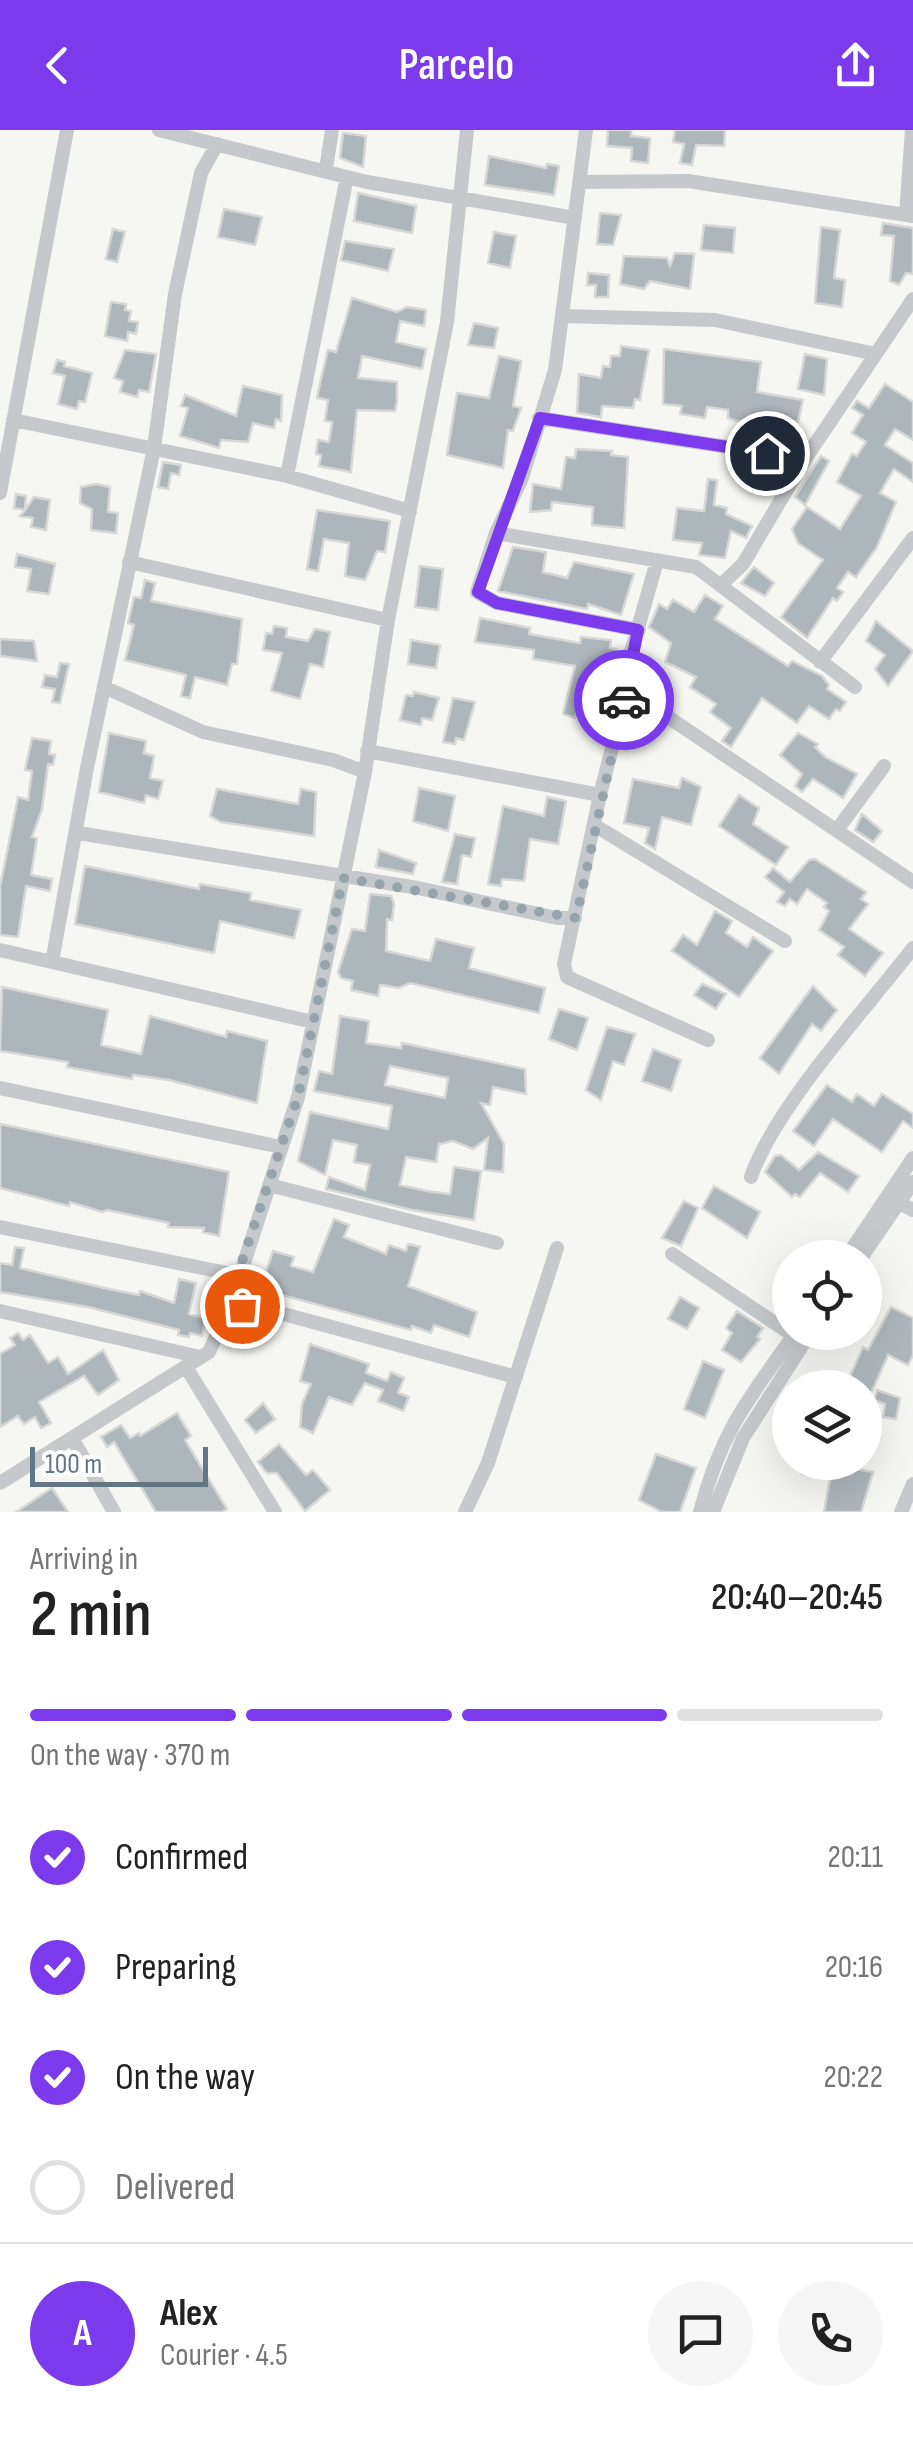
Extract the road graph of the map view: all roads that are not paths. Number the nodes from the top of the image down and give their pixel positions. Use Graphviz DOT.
graph roads {
  1 [pos="66,130"];
  2 [pos="159,130"];
  3 [pos="332,130"];
  4 [pos="466,130"];
  5 [pos="586,130"];
  6 [pos="912,130"];
  7 [pos="217,144"];
  8 [pos="326,169"];
  9 [pos="347,177"];
  10 [pos="580,182"];
  11 [pos="459,198"];
  12 [pos="909,216"];
  13 [pos="575,218"];
  14 [pos="913,299"];
  15 [pos="562,316"];
  16 [pos="876,354"];
  17 [pos="540,418"];
  18 [pos="14,420"];
  19 [pos="154,448"];
  20 [pos="805,458"];
  21 [pos="287,476"];
  22 [pos="0,493"];
  23 [pos="410,511"];
  24 [pos="496,533"];
  25 [pos="910,549"];
  26 [pos="657,561"];
  27 [pos="130,562"];
  28 [pos="722,584"];
  29 [pos="388,620"];
  30 [pos="638,630"];
  31 [pos="820,662"];
  32 [pos="104,686"];
  33 [pos="855,687"];
  34 [pos="625,697"];
  35 [pos="367,751"];
  36 [pos="884,766"];
  37 [pos="365,772"];
  38 [pos="600,795"];
  39 [pos="594,825"];
  40 [pos="837,830"];
  41 [pos="78,833"];
  42 [pos="343,878"];
  43 [pos="913,882"];
  44 [pos="576,918"];
  45 [pos="784,941"];
  46 [pos="913,948"];
  47 [pos="0,950"];
  48 [pos="52,962"];
  49 [pos="313,1022"];
  50 [pos="708,1040"];
  51 [pos="0,1088"];
  52 [pos="281,1147"];
  53 [pos="913,1158"];
  54 [pos="751,1177"];
  55 [pos="913,1182"];
  56 [pos="269,1185"];
  57 [pos="898,1202"];
  58 [pos="913,1210"];
  59 [pos="0,1227"];
  60 [pos="858,1240"];
  61 [pos="873,1240"];
  62 [pos="497,1243"];
  63 [pos="557,1248"];
  64 [pos="672,1254"];
  65 [pos="237,1276"];
  66 [pos="232,1300"];
  67 [pos="0,1311"];
  68 [pos="772,1319"];
  69 [pos="783,1350"];
  70 [pos="799,1350"];
  71 [pos="200,1358"];
  72 [pos="186,1367"];
  73 [pos="516,1377"];
  74 [pos="72,1438"];
  75 [pos="0,1483"];
  76 [pos="913,1484"];
  77 [pos="114,1512"];
  78 [pos="274,1512"];
  79 [pos="465,1512"];
  80 [pos="700,1512"];
  81 [pos="713,1512"];
  82 [pos="901,1512"];
  1 -- 18 [label="street"];
  2 -- 7 [label="street"];
  3 -- 8 [label="street"];
  4 -- 11 [label="street"];
  5 -- 10 [label="street"];
  6 -- 12 [label="street"];
  7 -- 8 [label="street"];
  7 -- 19 [label="street"];
  8 -- 9 [label="street"];
  9 -- 11 [label="street"];
  9 -- 21 [label="street"];
  10 -- 12 [label="street"];
  10 -- 13 [label="street"];
  11 -- 13 [label="street"];
  11 -- 23 [label="street"];
  13 -- 15 [label="street"];
  14 -- 16 [label="street"];
  15 -- 16 [label="street"];
  15 -- 17 [label="street"];
  16 -- 20 [label="street"];
  17 -- 20 [label="street"];
  17 -- 24 [label="street"];
  18 -- 19 [label="street"];
  18 -- 22 [label="street"];
  19 -- 21 [label="street"];
  19 -- 27 [label="street"];
  20 -- 28 [label="street"];
  21 -- 23 [label="street"];
  23 -- 29 [label="street"];
  24 -- 26 [label="street"];
  24 -- 30 [label="street"];
  25 -- 31 [label="street"];
  26 -- 28 [label="street"];
  26 -- 30 [label="street"];
  27 -- 29 [label="street"];
  27 -- 32 [label="street"];
  28 -- 31 [label="street"];
  29 -- 35 [label="street"];
  30 -- 34 [label="street"];
  31 -- 33 [label="street"];
  32 -- 37 [label="street"];
  32 -- 41 [label="street"];
  34 -- 38 [label="street"];
  34 -- 40 [label="street"];
  35 -- 37 [label="street"];
  35 -- 38 [label="street"];
  36 -- 40 [label="street"];
  37 -- 42 [label="street"];
  38 -- 39 [label="street"];
  39 -- 44 [label="street"];
  39 -- 45 [label="street"];
  40 -- 43 [label="street"];
  41 -- 42 [label="street"];
  41 -- 48 [label="street"];
  42 -- 44 [label="street"];
  42 -- 49 [label="street"];
  44 -- 50 [label="street"];
  46 -- 54 [label="street"];
  47 -- 48 [label="street"];
  48 -- 49 [label="street"];
  49 -- 52 [label="street"];
  51 -- 52 [label="street"];
  52 -- 56 [label="street"];
  53 -- 60 [label="street"];
  55 -- 57 [label="street"];
  56 -- 62 [label="street"];
  56 -- 65 [label="street"];
  57 -- 58 [label="street"];
  57 -- 61 [label="street"];
  59 -- 65 [label="street"];
  63 -- 73 [label="street"];
  64 -- 68 [label="street"];
  65 -- 66 [label="street"];
  66 -- 71 [label="street"];
  66 -- 73 [label="street"];
  67 -- 71 [label="street"];
  69 -- 80 [label="street"];
  70 -- 81 [label="street"];
  71 -- 72 [label="street"];
  72 -- 74 [label="street"];
  72 -- 78 [label="street"];
  73 -- 79 [label="street"];
  74 -- 75 [label="street"];
  74 -- 77 [label="street"];
  76 -- 82 [label="street"];
}
